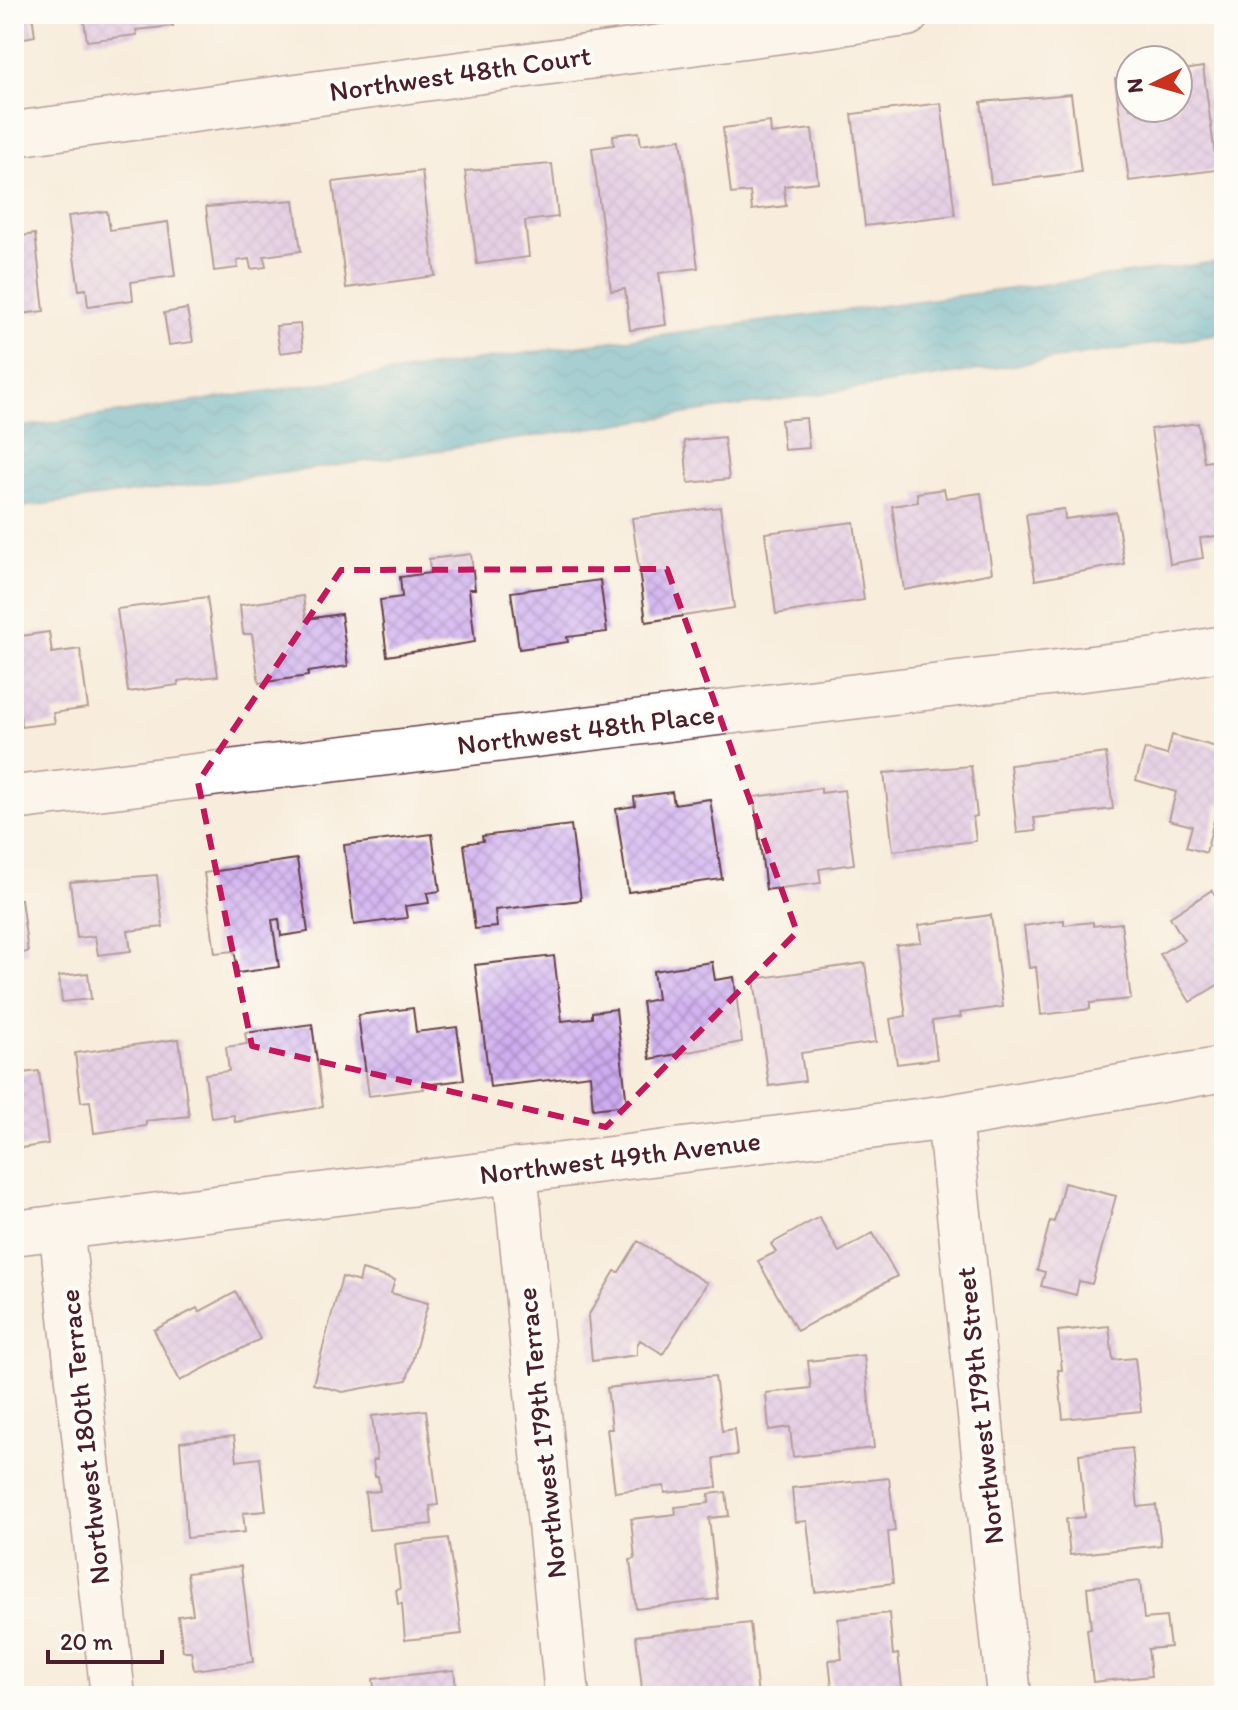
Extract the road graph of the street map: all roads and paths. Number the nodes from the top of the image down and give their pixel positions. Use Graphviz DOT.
graph roads {
  1 [pos="907,14"];
  2 [pos="818,19"];
  3 [pos="14,134"];
  4 [pos="1224,648"];
  5 [pos="14,798"];
  6 [pos="1224,1069"];
  7 [pos="949,1117"];
  8 [pos="515,1170"];
  9 [pos="61,1226"];
  10 [pos="14,1233"];
  11 [pos="113,1696"];
  12 [pos="567,1696"];
  13 [pos="1009,1696"];
  1 -- 2 [label="street, Northwest 48th Court"];
  2 -- 3 [label="street, Northwest 48th Court"];
  4 -- 5 [label="street, Northwest 48th Place"];
  6 -- 7 [label="street, Northwest 49th Avenue"];
  7 -- 8 [label="street, Northwest 49th Avenue"];
  7 -- 13 [label="street, Northwest 179th Street"];
  8 -- 9 [label="street, Northwest 49th Avenue"];
  8 -- 12 [label="street, Northwest 179th Terrace"];
  9 -- 10 [label="street, Northwest 49th Avenue"];
  9 -- 11 [label="street, Northwest 180th Terrace"];
}
